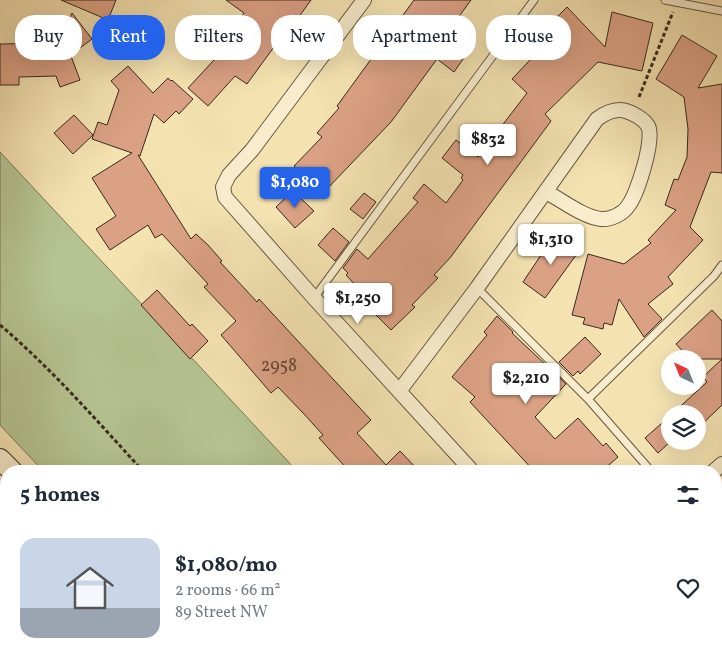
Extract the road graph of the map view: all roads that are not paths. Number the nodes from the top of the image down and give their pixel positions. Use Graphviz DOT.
graph roads {
  1 [pos="364,0"];
  2 [pos="534,0"];
  3 [pos="665,0"];
  4 [pos="722,11"];
  5 [pos="546,192"];
  6 [pos="722,265"];
  7 [pos="477,288"];
  8 [pos="314,298"];
  9 [pos="400,390"];
  10 [pos="588,399"];
  11 [pos="467,465"];
  12 [pos="646,465"];
  1 -- 8 [label="street"];
  2 -- 8 [label="lane"];
  3 -- 4 [label="lane"];
  5 -- 5 [label="street"];
  5 -- 7 [label="street"];
  6 -- 10 [label="lane"];
  7 -- 9 [label="street"];
  7 -- 10 [label="lane"];
  8 -- 9 [label="street"];
  9 -- 11 [label="street"];
  10 -- 12 [label="lane"];
}
